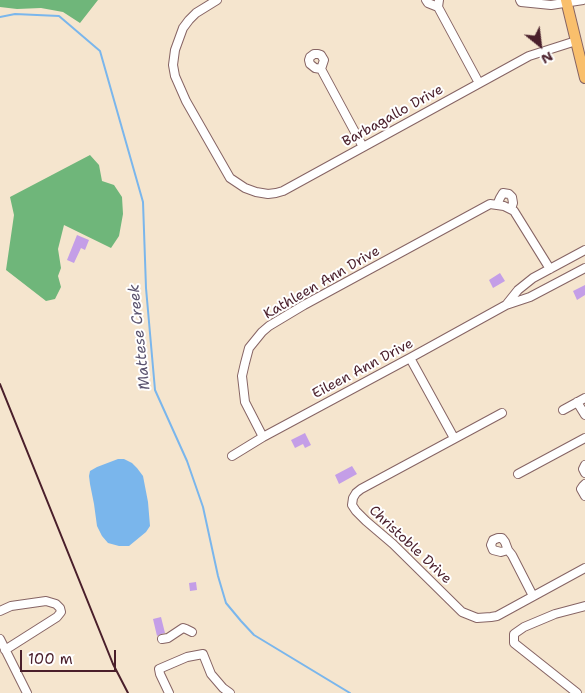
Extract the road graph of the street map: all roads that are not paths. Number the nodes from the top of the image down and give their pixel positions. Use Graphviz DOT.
graph roads {
  1 [pos="217,0"];
  2 [pos="426,0"];
  3 [pos="520,0"];
  4 [pos="583,0"];
  5 [pos="567,2"];
  6 [pos="438,4"];
  7 [pos="576,41"];
  8 [pos="321,69"];
  9 [pos="585,78"];
  10 [pos="479,83"];
  11 [pos="363,147"];
  12 [pos="497,205"];
  13 [pos="511,209"];
  14 [pos="585,250"];
  15 [pos="585,268"];
  16 [pos="550,269"];
  17 [pos="506,304"];
  18 [pos="410,358"];
  19 [pos="581,400"];
  20 [pos="563,410"];
  21 [pos="502,413"];
  22 [pos="585,416"];
  23 [pos="263,437"];
  24 [pos="454,438"];
  25 [pos="585,438"];
  26 [pos="232,456"];
  27 [pos="585,465"];
  28 [pos="585,473"];
  29 [pos="518,474"];
  30 [pos="585,484"];
  31 [pos="585,496"];
  32 [pos="508,550"];
  33 [pos="585,568"];
  34 [pos="534,596"];
  35 [pos="585,606"];
  36 [pos="0,611"];
  37 [pos="192,632"];
  38 [pos="0,639"];
  39 [pos="162,639"];
  40 [pos="5,650"];
  41 [pos="27,693"];
  42 [pos="169,693"];
  43 [pos="230,693"];
  44 [pos="578,693"];
  1 -- 11 [label="street, Barbagallo Drive"];
  2 -- 6 [label="street"];
  3 -- 5 [label="street"];
  4 -- 5 [label="street"];
  5 -- 7 [label="main road"];
  6 -- 10 [label="street"];
  7 -- 9 [label="main road"];
  7 -- 10 [label="street, Barbagallo Drive"];
  8 -- 11 [label="street"];
  10 -- 11 [label="street, Barbagallo Drive"];
  12 -- 13 [label="street"];
  12 -- 13 [label="street, Kathleen Ann Drive"];
  12 -- 23 [label="street, Kathleen Ann Drive"];
  13 -- 16 [label="street, Kathleen Ann Drive"];
  14 -- 16 [label="street, Eileen Ann Drive"];
  15 -- 17 [label="street, Eileen Ann Drive"];
  16 -- 17 [label="street, Eileen Ann Drive"];
  17 -- 18 [label="street, Eileen Ann Drive"];
  18 -- 23 [label="street, Eileen Ann Drive"];
  18 -- 24 [label="street"];
  19 -- 20 [label="street"];
  19 -- 22 [label="street"];
  21 -- 24 [label="street, Christoble Drive"];
  23 -- 26 [label="street, Eileen Ann Drive"];
  24 -- 34 [label="street, Christoble Drive"];
  25 -- 29 [label="street"];
  27 -- 28 [label="street"];
  30 -- 31 [label="street"];
  32 -- 34 [label="street"];
  33 -- 34 [label="street, Christoble Drive"];
  35 -- 44 [label="street"];
  36 -- 40 [label="street"];
  37 -- 39 [label="street"];
  38 -- 40 [label="street"];
  40 -- 41 [label="street"];
  42 -- 43 [label="street"];
}
